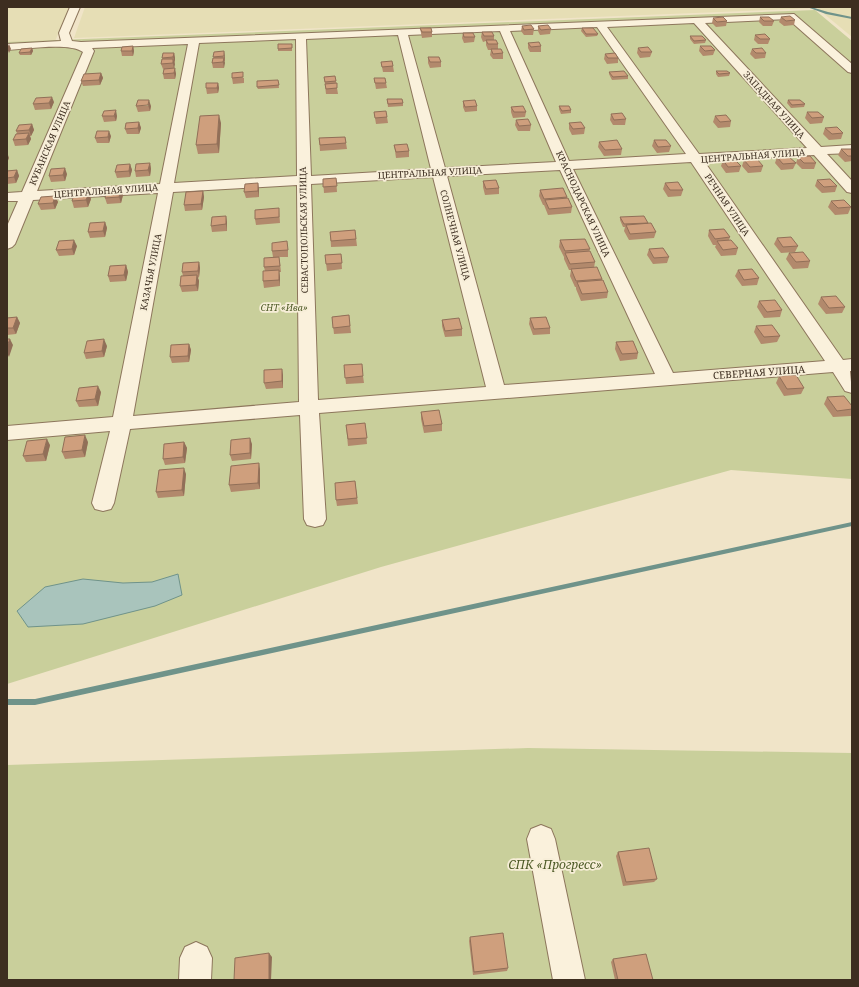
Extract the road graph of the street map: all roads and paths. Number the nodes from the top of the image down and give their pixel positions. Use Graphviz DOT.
graph roads {
  1 [pos="75,7"];
  2 [pos="697,20"];
  3 [pos="600,24"];
  4 [pos="504,28"];
  5 [pos="402,32"];
  6 [pos="301,36"];
  7 [pos="194,41"];
  8 [pos="67,44"];
  9 [pos="81,45"];
  10 [pos="7,47"];
  11 [pos="852,70"];
  12 [pos="852,149"];
  13 [pos="817,151"];
  14 [pos="696,159"];
  15 [pos="565,166"];
  16 [pos="438,173"];
  17 [pos="303,180"];
  18 [pos="168,187"];
  19 [pos="852,188"];
  20 [pos="7,196"];
  21 [pos="27,196"];
  22 [pos="7,244"];
  23 [pos="845,366"];
  24 [pos="666,378"];
  25 [pos="852,387"];
  26 [pos="497,392"];
  27 [pos="309,407"];
  28 [pos="122,423"];
  29 [pos="7,433"];
  30 [pos="103,503"];
  31 [pos="315,519"];
  32 [pos="541,839"];
  33 [pos="569,980"];
  1 -- 8 [label="street"];
  2 -- 3 [label="street"];
  2 -- 11 [label="street"];
  2 -- 13 [label="street, ЗАПАДНАЯ УЛИЦА"];
  3 -- 4 [label="street"];
  3 -- 14 [label="street, РЕЧНАЯ УЛИЦА"];
  4 -- 5 [label="street"];
  4 -- 15 [label="street, КРАСНОДАРСКАЯ УЛИЦА"];
  5 -- 6 [label="street"];
  5 -- 16 [label="street, СОЛНЕЧНАЯ УЛИЦА"];
  6 -- 7 [label="street"];
  6 -- 17 [label="street, СЕВАСТОПОЛЬСКАЯ УЛИЦА"];
  7 -- 9 [label="street"];
  7 -- 18 [label="street, КАЗАЧЬЯ УЛИЦА"];
  8 -- 9 [label="street"];
  8 -- 10 [label="street"];
  9 -- 21 [label="street, КУБАНСКАЯ УЛИЦА"];
  12 -- 13 [label="street, ЦЕНТРАЛЬНАЯ УЛИЦА"];
  13 -- 14 [label="street, ЦЕНТРАЛЬНАЯ УЛИЦА"];
  13 -- 19 [label="street, ЗАПАДНАЯ УЛИЦА"];
  14 -- 15 [label="street, ЦЕНТРАЛЬНАЯ УЛИЦА"];
  14 -- 23 [label="street, РЕЧНАЯ УЛИЦА"];
  15 -- 16 [label="street, ЦЕНТРАЛЬНАЯ УЛИЦА"];
  15 -- 24 [label="street, КРАСНОДАРСКАЯ УЛИЦА"];
  16 -- 17 [label="street, ЦЕНТРАЛЬНАЯ УЛИЦА"];
  16 -- 26 [label="street, СОЛНЕЧНАЯ УЛИЦА"];
  17 -- 18 [label="street, ЦЕНТРАЛЬНАЯ УЛИЦА"];
  17 -- 27 [label="street, СЕВАСТОПОЛЬСКАЯ УЛИЦА"];
  18 -- 21 [label="street, ЦЕНТРАЛЬНАЯ УЛИЦА"];
  18 -- 28 [label="street, КАЗАЧЬЯ УЛИЦА"];
  20 -- 21 [label="street, ЦЕНТРАЛЬНАЯ УЛИЦА"];
  21 -- 22 [label="street, КУБАНСКАЯ УЛИЦА"];
  23 -- 24 [label="street, СЕВЕРНАЯ УЛИЦА"];
  23 -- 25 [label="street, РЕЧНАЯ УЛИЦА"];
  24 -- 26 [label="street, СЕВЕРНАЯ УЛИЦА"];
  26 -- 27 [label="street, СЕВЕРНАЯ УЛИЦА"];
  27 -- 28 [label="street, СЕВЕРНАЯ УЛИЦА"];
  27 -- 31 [label="street, СЕВАСТОПОЛЬСКАЯ УЛИЦА"];
  28 -- 29 [label="street, СЕВЕРНАЯ УЛИЦА"];
  28 -- 30 [label="street, КАЗАЧЬЯ УЛИЦА"];
  32 -- 33 [label="street"];
}
